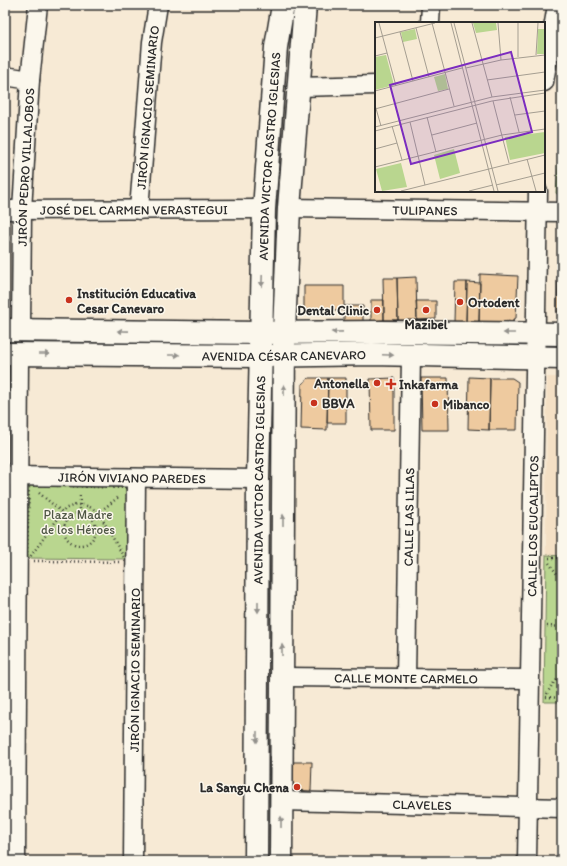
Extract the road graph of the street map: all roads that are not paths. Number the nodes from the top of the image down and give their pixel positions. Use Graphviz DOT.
graph roads {
  1 [pos="38,5"];
  2 [pos="158,5"];
  3 [pos="283,5"];
  4 [pos="305,5"];
  5 [pos="431,5"];
  6 [pos="557,5"];
  7 [pos="430,22"];
  8 [pos="5,76"];
  9 [pos="545,76"];
  10 [pos="30,80"];
  11 [pos="375,85"];
  12 [pos="298,87"];
  13 [pos="538,192"];
  14 [pos="288,208"];
  15 [pos="264,209"];
  16 [pos="13,210"];
  17 [pos="139,210"];
  18 [pos="537,212"];
  19 [pos="562,212"];
  20 [pos="13,330"];
  21 [pos="260,333"];
  22 [pos="284,333"];
  23 [pos="535,333"];
  24 [pos="562,334"];
  25 [pos="12,354"];
  26 [pos="284,355"];
  27 [pos="260,356"];
  28 [pos="411,356"];
  29 [pos="534,358"];
  30 [pos="562,358"];
  31 [pos="12,476"];
  32 [pos="258,479"];
  33 [pos="133,484"];
  34 [pos="11,596"];
  35 [pos="282,677"];
  36 [pos="406,678"];
  37 [pos="529,679"];
  38 [pos="11,710"];
  39 [pos="281,801"];
  40 [pos="528,807"];
  41 [pos="562,808"];
  42 [pos="10,832"];
  43 [pos="16,861"];
  44 [pos="133,861"];
  45 [pos="256,861"];
  46 [pos="281,861"];
  47 [pos="527,861"];
  1 -- 10 [label="street, JIRÓN PEDRO VILLALOBOS"];
  2 -- 17 [label="street, JIRÓN IGNACIO SEMINARIO"];
  3 -- 15 [label="street, AVENIDA VICTOR CASTRO IGLESIAS"];
  4 -- 12 [label="street, AVENIDA VICTOR CASTRO IGLESIAS"];
  5 -- 7 [label="street"];
  6 -- 9 [label="street"];
  8 -- 10 [label="street"];
  10 -- 16 [label="street, JIRÓN PEDRO VILLALOBOS"];
  11 -- 12 [label="street"];
  12 -- 14 [label="street, AVENIDA VICTOR CASTRO IGLESIAS"];
  13 -- 18 [label="street, CALLE LOS EUCALIPTOS"];
  14 -- 18 [label="street, TULIPANES"];
  14 -- 22 [label="street, AVENIDA VICTOR CASTRO IGLESIAS"];
  15 -- 17 [label="street, JOSÉ DEL CARMEN VERASTEGUI"];
  15 -- 21 [label="street, AVENIDA VICTOR CASTRO IGLESIAS, one-way"];
  16 -- 17 [label="street, JOSÉ DEL CARMEN VERASTEGUI"];
  16 -- 20 [label="street, JIRÓN PEDRO VILLALOBOS"];
  18 -- 19 [label="street, TULIPANES"];
  18 -- 23 [label="street, CALLE LOS EUCALIPTOS"];
  21 -- 20 [label="street, AVENIDA CÉSAR CANEVARO, one-way"];
  21 -- 22 [label="street, AVENIDA CÉSAR CANEVARO"];
  21 -- 27 [label="street, AVENIDA VICTOR CASTRO IGLESIAS"];
  23 -- 22 [label="street, AVENIDA CÉSAR CANEVARO, one-way"];
  22 -- 26 [label="street, AVENIDA VICTOR CASTRO IGLESIAS"];
  23 -- 24 [label="street, AVENIDA CÉSAR CANEVARO"];
  23 -- 29 [label="street, CALLE LOS EUCALIPTOS"];
  25 -- 27 [label="street, AVENIDA CÉSAR CANEVARO, one-way"];
  25 -- 31 [label="street"];
  26 -- 27 [label="street, AVENIDA CÉSAR CANEVARO"];
  26 -- 28 [label="street, AVENIDA CÉSAR CANEVARO, one-way"];
  35 -- 26 [label="street, AVENIDA VICTOR CASTRO IGLESIAS, one-way"];
  27 -- 32 [label="street, AVENIDA VICTOR CASTRO IGLESIAS"];
  28 -- 29 [label="street, AVENIDA CÉSAR CANEVARO"];
  28 -- 36 [label="street, CALLE LAS LILAS"];
  29 -- 30 [label="street, AVENIDA CÉSAR CANEVARO"];
  29 -- 37 [label="street, CALLE LOS EUCALIPTOS"];
  31 -- 33 [label="street, JIRÓN VIVIANO PAREDES"];
  31 -- 34 [label="street"];
  32 -- 33 [label="street, JIRÓN VIVIANO PAREDES"];
  32 -- 45 [label="street, AVENIDA VICTOR CASTRO IGLESIAS, one-way"];
  33 -- 44 [label="street, JIRÓN IGNACIO SEMINARIO"];
  34 -- 38 [label="street"];
  35 -- 36 [label="street, CALLE MONTE CARMELO"];
  35 -- 39 [label="street, AVENIDA VICTOR CASTRO IGLESIAS"];
  36 -- 37 [label="street, CALLE MONTE CARMELO"];
  37 -- 40 [label="street, CALLE LOS EUCALIPTOS"];
  38 -- 42 [label="street"];
  39 -- 40 [label="street, CLAVELES"];
  46 -- 39 [label="street, AVENIDA VICTOR CASTRO IGLESIAS, one-way"];
  40 -- 41 [label="street, CLAVELES"];
  40 -- 47 [label="street, CALLE LOS EUCALIPTOS"];
  42 -- 43 [label="street"];
}
